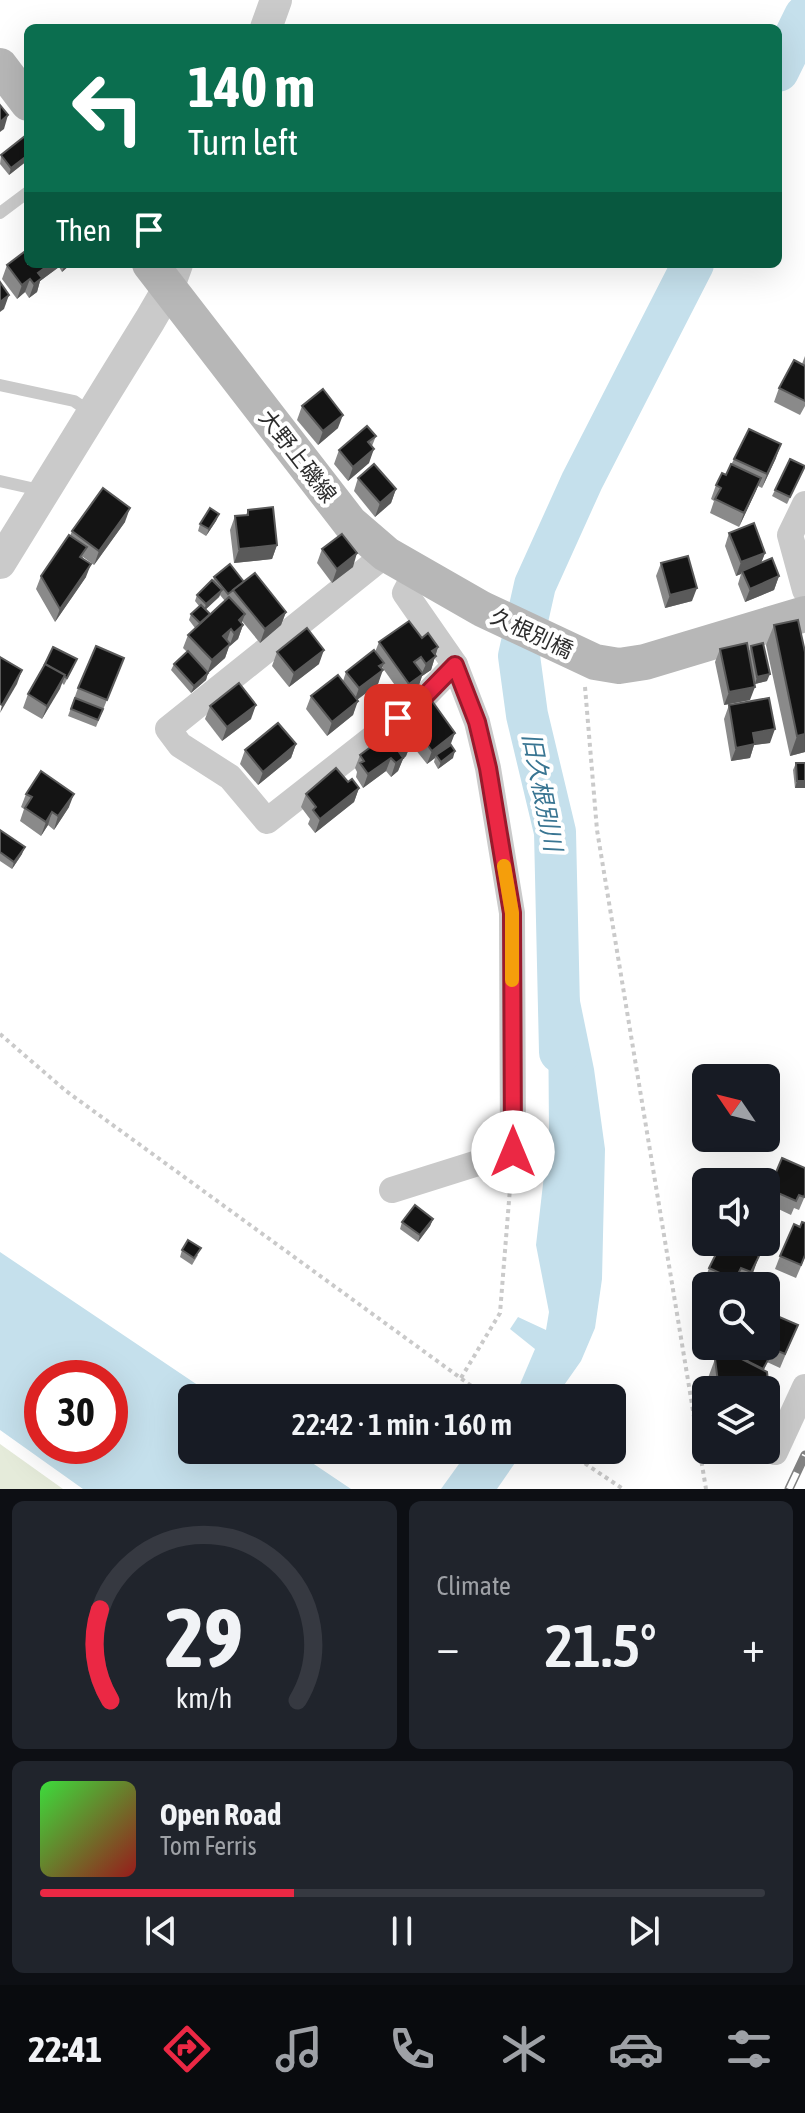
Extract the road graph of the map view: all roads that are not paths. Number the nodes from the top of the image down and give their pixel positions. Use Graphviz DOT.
graph roads {
  1 [pos="276,0"];
  2 [pos="267,24"];
  3 [pos="0,66"];
  4 [pos="24,98"];
  5 [pos="24,195"];
  6 [pos="0,213"];
  7 [pos="165,272"];
  8 [pos="0,385"];
  9 [pos="92,414"];
  10 [pos="0,481"];
  11 [pos="45,491"];
  12 [pos="805,504"];
  13 [pos="386,554"];
  14 [pos="0,563"];
  15 [pos="416,572"];
  16 [pos="805,590"];
  17 [pos="482,609"];
  18 [pos="805,614"];
  19 [pos="455,665"];
  20 [pos="392,1190"];
  21 [pos="805,1387"];
  22 [pos="780,1441"];
  1 -- 2 [label="street"];
  3 -- 4 [label="main road"];
  5 -- 6 [label="lane"];
  7 -- 9 [label="street"];
  7 -- 13 [label="main road, 大野上磯線"];
  8 -- 9 [label="lane"];
  9 -- 11 [label="street"];
  10 -- 11 [label="lane"];
  11 -- 14 [label="street"];
  12 -- 16 [label="street"];
  13 -- 15 [label="main road, 大野上磯線"];
  13 -- 19 [label="street"];
  15 -- 17 [label="main road, 大野上磯線"];
  15 -- 19 [label="street"];
  17 -- 18 [label="main road, 久根別橋"];
  19 -- 20 [label="street"];
  21 -- 22 [label="street"];
}
